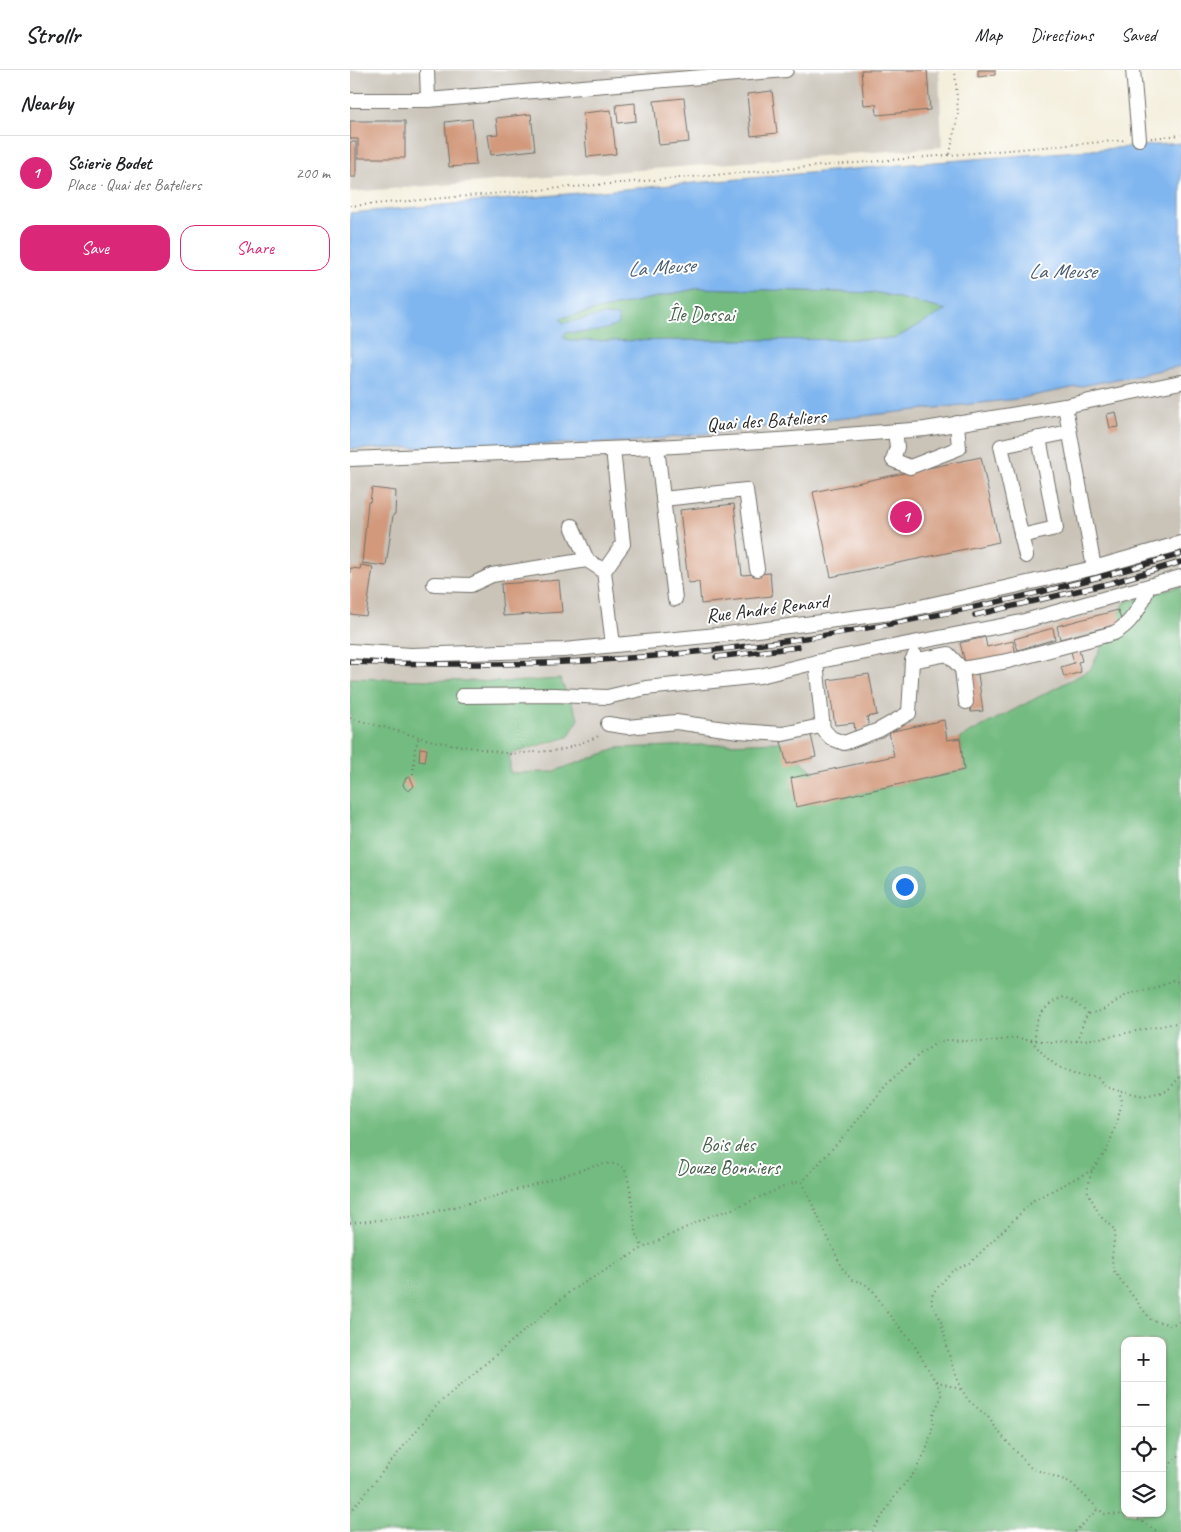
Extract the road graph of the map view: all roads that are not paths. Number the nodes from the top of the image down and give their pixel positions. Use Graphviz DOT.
graph roads {
  1 [pos="427,70"];
  2 [pos="786,70"];
  3 [pos="1133,70"];
  4 [pos="350,100"];
  5 [pos="428,100"];
  6 [pos="1139,139"];
  7 [pos="1181,382"];
  8 [pos="1065,406"];
  9 [pos="957,423"];
  10 [pos="895,431"];
  11 [pos="1069,432"];
  12 [pos="1040,438"];
  13 [pos="657,447"];
  14 [pos="613,449"];
  15 [pos="350,459"];
  16 [pos="663,499"];
  17 [pos="572,526"];
  18 [pos="1021,536"];
  19 [pos="1181,543"];
  20 [pos="1026,556"];
  21 [pos="587,560"];
  22 [pos="1094,568"];
  23 [pos="757,570"];
  24 [pos="604,571"];
  25 [pos="1181,577"];
  26 [pos="434,584"];
  27 [pos="1148,587"];
  28 [pos="675,599"];
  29 [pos="944,637"];
  30 [pos="917,642"];
  31 [pos="613,645"];
  32 [pos="350,651"];
  33 [pos="948,654"];
  34 [pos="912,661"];
  35 [pos="816,662"];
  36 [pos="962,669"];
  37 [pos="462,696"];
  38 [pos="966,702"];
  39 [pos="608,724"];
  40 [pos="816,727"];
  1 -- 5 [label="street"];
  2 -- 5 [label="street"];
  3 -- 6 [label="street"];
  4 -- 5 [label="street"];
  7 -- 8 [label="street, Quai des Bateliers"];
  8 -- 9 [label="street, Quai des Bateliers"];
  8 -- 11 [label="street"];
  9 -- 10 [label="street, Quai des Bateliers"];
  9 -- 10 [label="street"];
  10 -- 13 [label="street, Quai des Bateliers"];
  11 -- 12 [label="street"];
  11 -- 22 [label="street"];
  12 -- 18 [label="street"];
  12 -- 18 [label="street"];
  13 -- 14 [label="street, Quai des Bateliers"];
  13 -- 16 [label="street"];
  14 -- 15 [label="street, Quai des Bateliers"];
  14 -- 24 [label="street"];
  16 -- 23 [label="street"];
  16 -- 28 [label="street"];
  17 -- 21 [label="street"];
  18 -- 20 [label="street"];
  19 -- 22 [label="street, Rue André Renard"];
  21 -- 24 [label="street"];
  21 -- 26 [label="street"];
  22 -- 31 [label="street, Rue André Renard"];
  24 -- 31 [label="street"];
  25 -- 27 [label="street"];
  27 -- 29 [label="street"];
  27 -- 36 [label="street"];
  29 -- 30 [label="street"];
  29 -- 33 [label="street"];
  30 -- 34 [label="street"];
  30 -- 35 [label="street"];
  31 -- 32 [label="street, Rue André Renard"];
  33 -- 34 [label="street"];
  33 -- 36 [label="street"];
  34 -- 35 [label="street"];
  35 -- 37 [label="street"];
  36 -- 38 [label="street"];
  39 -- 40 [label="street"];
}
